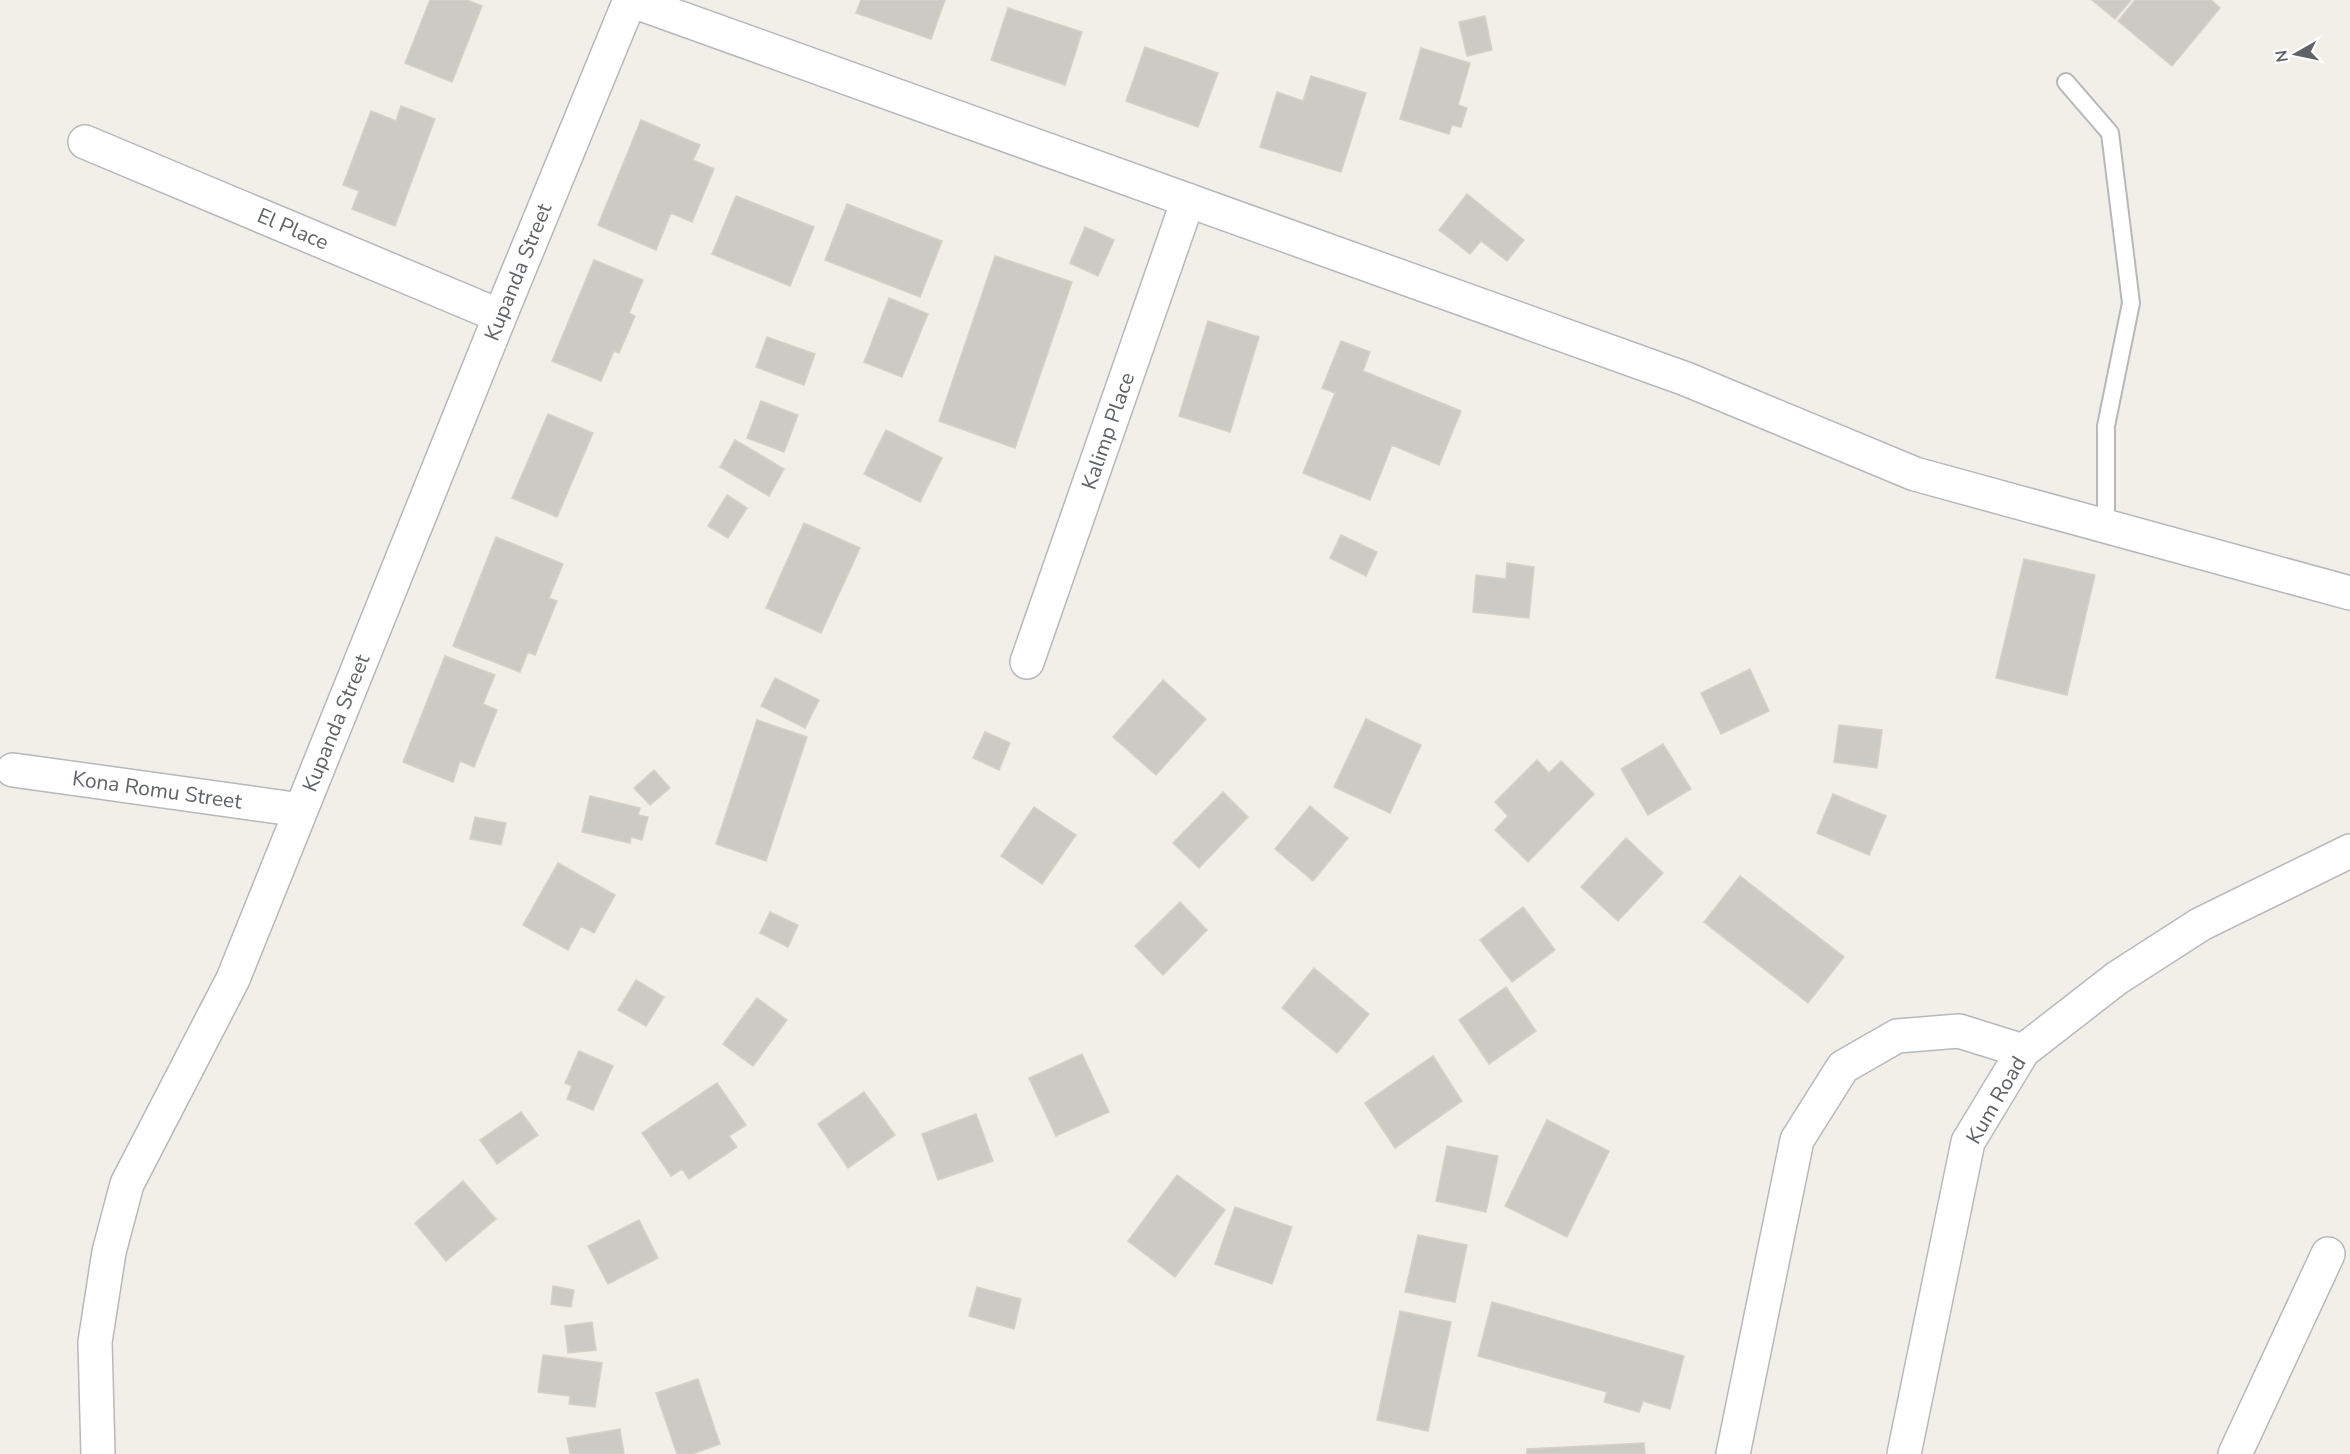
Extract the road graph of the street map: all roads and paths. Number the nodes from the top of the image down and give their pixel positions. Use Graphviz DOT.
graph roads {
  1 [pos="630,0"];
  2 [pos="2066,82"];
  3 [pos="85,142"];
  4 [pos="1188,200"];
  5 [pos="500,316"];
  6 [pos="2106,525"];
  7 [pos="2350,593"];
  8 [pos="1027,662"];
  9 [pos="13,770"];
  10 [pos="301,810"];
  11 [pos="2350,851"];
  12 [pos="2023,1052"];
  13 [pos="2328,1254"];
  14 [pos="98,1454"];
  15 [pos="1733,1454"];
  16 [pos="1904,1454"];
  17 [pos="2235,1454"];
  1 -- 4 [label="street"];
  1 -- 5 [label="street, Kupanda Street"];
  2 -- 6 [label="lane"];
  3 -- 5 [label="street, El Place"];
  4 -- 6 [label="street"];
  4 -- 8 [label="street, Kalimp Place"];
  5 -- 10 [label="street, Kupanda Street"];
  6 -- 7 [label="street"];
  9 -- 10 [label="street, Kona Romu Street"];
  10 -- 14 [label="street, Kupanda Street"];
  11 -- 12 [label="street, Kum Road"];
  12 -- 15 [label="street"];
  12 -- 16 [label="street, Kum Road"];
  13 -- 17 [label="street"];
}
